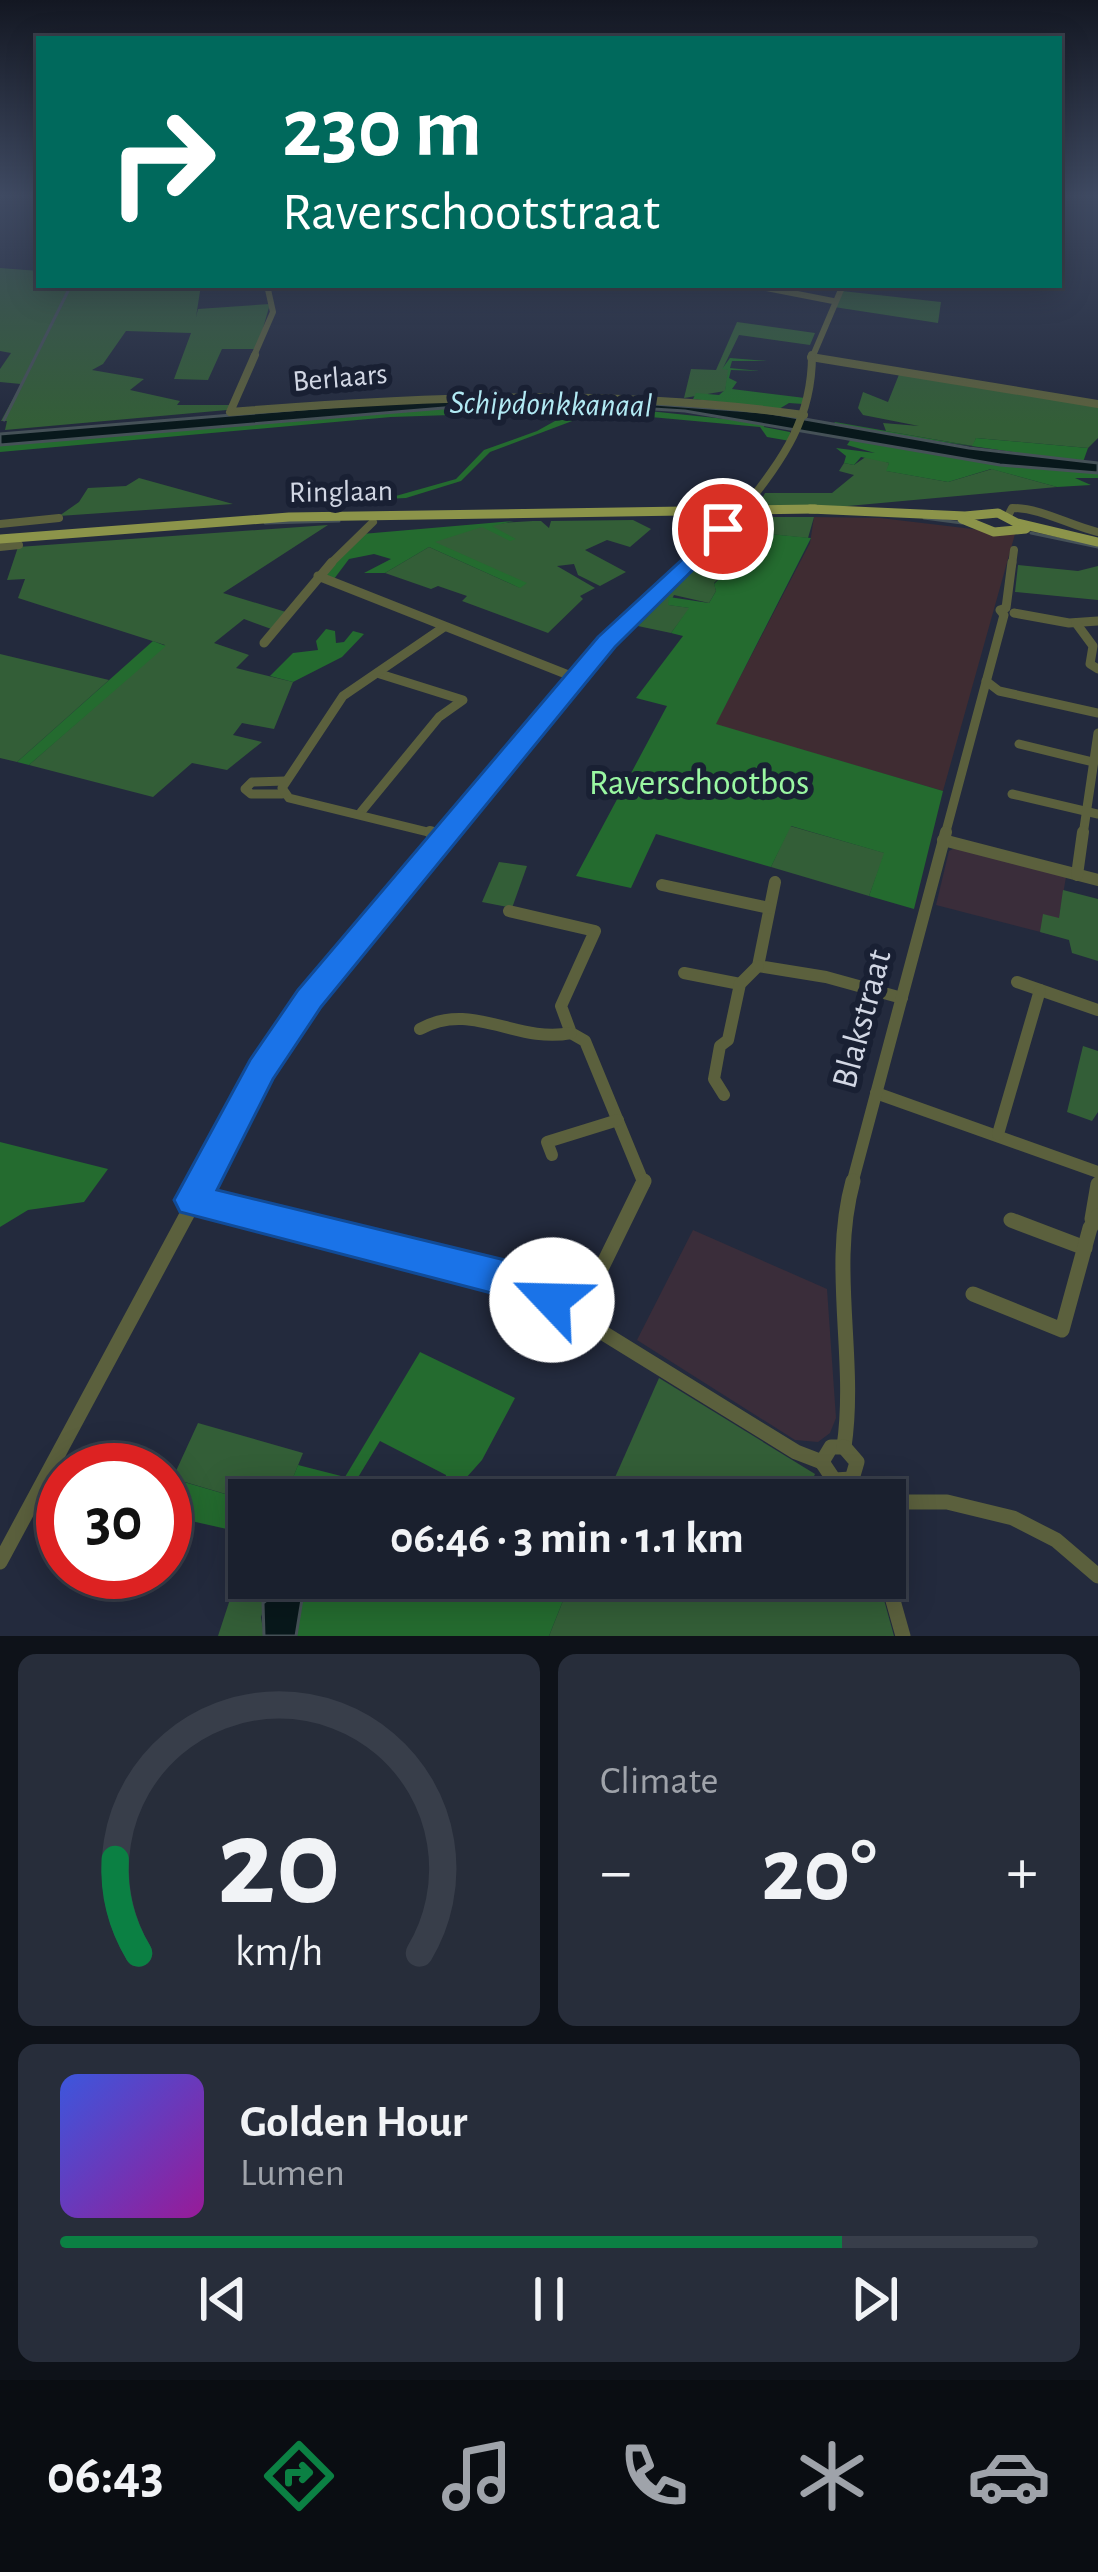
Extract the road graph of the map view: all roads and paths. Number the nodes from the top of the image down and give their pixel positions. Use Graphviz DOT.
graph roads {
  1 [pos="268,288"];
  2 [pos="767,288"];
  3 [pos="841,288"];
  4 [pos="833,301"];
  5 [pos="811,357"];
  6 [pos="1098,404"];
  7 [pos="804,416"];
  8 [pos="684,511"];
  9 [pos="745,511"];
  10 [pos="58,518"];
  11 [pos="976,519"];
  12 [pos="1010,520"];
  13 [pos="374,522"];
  14 [pos="0,524"];
  15 [pos="1098,532"];
  16 [pos="1098,542"];
  17 [pos="0,543"];
  18 [pos="19,545"];
  19 [pos="1014,550"];
  20 [pos="318,575"];
  21 [pos="1008,612"];
  22 [pos="1098,621"];
  23 [pos="1075,623"];
  24 [pos="444,627"];
  25 [pos="264,643"];
  26 [pos="1098,669"];
  27 [pos="380,674"];
  28 [pos="576,678"];
  29 [pos="985,687"];
  30 [pos="1098,713"];
  31 [pos="1098,733"];
  32 [pos="1019,744"];
  33 [pos="1094,762"];
  34 [pos="1012,794"];
  35 [pos="361,812"];
  36 [pos="1092,813"];
  37 [pos="444,836"];
  38 [pos="943,840"];
  39 [pos="1077,874"];
  40 [pos="1098,880"];
  41 [pos="775,882"];
  42 [pos="662,885"];
  43 [pos="769,908"];
  44 [pos="509,911"];
  45 [pos="758,966"];
  46 [pos="684,973"];
  47 [pos="1017,982"];
  48 [pos="740,984"];
  49 [pos="1040,991"];
  50 [pos="902,998"];
  51 [pos="1098,1010"];
  52 [pos="420,1029"];
  53 [pos="571,1033"];
  54 [pos="876,1093"];
  55 [pos="724,1095"];
  56 [pos="618,1120"];
  57 [pos="998,1134"];
  58 [pos="552,1155"];
  59 [pos="1098,1172"];
  60 [pos="1098,1184"];
  61 [pos="193,1200"];
  62 [pos="1011,1220"];
  63 [pos="1094,1222"];
  64 [pos="1085,1248"];
  65 [pos="973,1294"];
  66 [pos="578,1316"];
  67 [pos="844,1447"];
  68 [pos="822,1462"];
  69 [pos="832,1479"];
  70 [pos="857,1479"];
  71 [pos="906,1502"];
  72 [pos="0,1562"];
  73 [pos="1098,1576"];
  74 [pos="893,1599"];
  75 [pos="903,1636"];
  1 -- 7 [label="street, Berlaars"];
  2 -- 4 [label="street"];
  3 -- 4 [label="street"];
  4 -- 5 [label="street"];
  5 -- 6 [label="street"];
  5 -- 7 [label="street"];
  7 -- 9 [label="street"];
  8 -- 9 [label="main road, Ringlaan"];
  8 -- 9 [label="main road, Ringlaan"];
  8 -- 17 [label="main road, Ringlaan"];
  9 -- 11 [label="main road, Ringlaan"];
  9 -- 28 [label="street"];
  10 -- 14 [label="street"];
  11 -- 12 [label="main road"];
  11 -- 12 [label="main road, Ringlaan"];
  12 -- 15 [label="street"];
  12 -- 16 [label="main road"];
  13 -- 20 [label="street"];
  17 -- 18 [label="street"];
  19 -- 21 [label="street, Blakstraat"];
  20 -- 24 [label="street"];
  20 -- 25 [label="street"];
  21 -- 23 [label="street"];
  21 -- 29 [label="street, Blakstraat"];
  22 -- 23 [label="street"];
  23 -- 26 [label="street"];
  24 -- 27 [label="street"];
  24 -- 28 [label="street"];
  27 -- 35 [label="street"];
  27 -- 35 [label="street"];
  28 -- 37 [label="street"];
  29 -- 30 [label="street"];
  29 -- 38 [label="street, Blakstraat"];
  31 -- 33 [label="street"];
  32 -- 33 [label="street"];
  33 -- 36 [label="street"];
  34 -- 36 [label="street"];
  35 -- 37 [label="street"];
  36 -- 39 [label="street"];
  37 -- 61 [label="street"];
  38 -- 39 [label="street"];
  38 -- 50 [label="street, Blakstraat"];
  39 -- 40 [label="street"];
  41 -- 43 [label="street"];
  42 -- 43 [label="street"];
  43 -- 45 [label="street"];
  44 -- 53 [label="street"];
  45 -- 48 [label="street"];
  45 -- 50 [label="street"];
  46 -- 48 [label="street"];
  47 -- 49 [label="street"];
  48 -- 55 [label="street"];
  49 -- 51 [label="street"];
  49 -- 57 [label="street"];
  50 -- 54 [label="street, Blakstraat"];
  52 -- 53 [label="street"];
  53 -- 56 [label="street"];
  54 -- 57 [label="street"];
  54 -- 67 [label="street, Blakstraat"];
  56 -- 58 [label="street"];
  56 -- 66 [label="street"];
  57 -- 59 [label="street"];
  60 -- 63 [label="street"];
  61 -- 66 [label="street"];
  61 -- 72 [label="street"];
  62 -- 64 [label="street"];
  63 -- 64 [label="street"];
  64 -- 65 [label="street"];
  66 -- 68 [label="street"];
  67 -- 68 [label="street"];
  67 -- 70 [label="street, Blakstraat"];
  68 -- 69 [label="street"];
  71 -- 73 [label="street"];
  74 -- 75 [label="street"];
}
